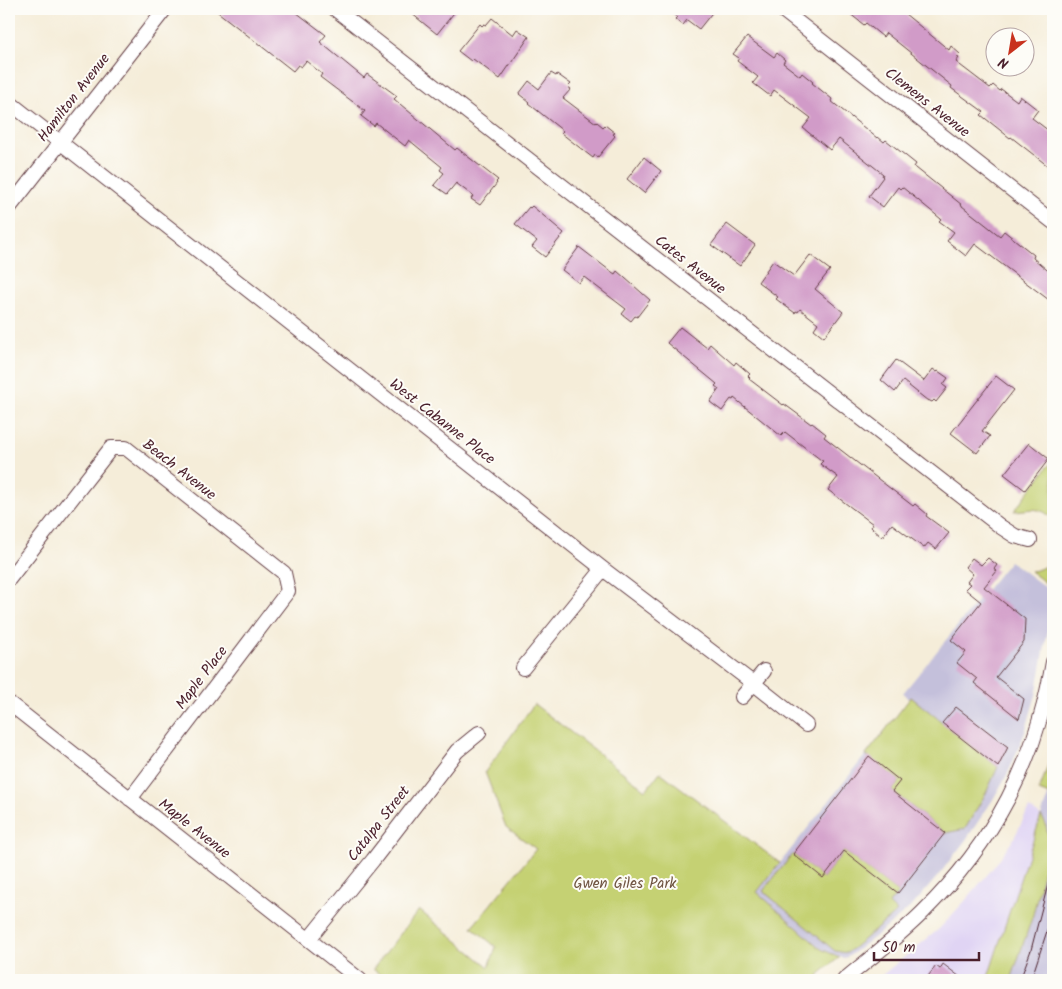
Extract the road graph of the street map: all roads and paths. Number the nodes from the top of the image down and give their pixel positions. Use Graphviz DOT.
graph roads {
  1 [pos="165,9"];
  2 [pos="335,9"];
  3 [pos="781,9"];
  4 [pos="9,102"];
  5 [pos="60,143"];
  6 [pos="9,208"];
  7 [pos="1053,222"];
  8 [pos="1030,540"];
  9 [pos="603,569"];
  10 [pos="284,574"];
  11 [pos="9,579"];
  12 [pos="1053,662"];
  13 [pos="523,668"];
  14 [pos="764,671"];
  15 [pos="753,684"];
  16 [pos="742,697"];
  17 [pos="9,704"];
  18 [pos="806,725"];
  19 [pos="479,733"];
  20 [pos="130,799"];
  21 [pos="309,939"];
  22 [pos="360,980"];
  23 [pos="844,980"];
  1 -- 5 [label="street, Hamilton Avenue"];
  2 -- 8 [label="street, Cates Avenue"];
  3 -- 7 [label="street, Clemens Avenue"];
  4 -- 5 [label="street, West Cabanne Place"];
  5 -- 6 [label="street, Hamilton Avenue"];
  5 -- 9 [label="street, West Cabanne Place"];
  9 -- 13 [label="street"];
  9 -- 15 [label="street, West Cabanne Place"];
  10 -- 11 [label="street, Beach Avenue"];
  10 -- 20 [label="street, Maple Place"];
  12 -- 23 [label="street"];
  14 -- 15 [label="street"];
  15 -- 16 [label="street"];
  15 -- 18 [label="street, West Cabanne Place"];
  17 -- 20 [label="street, Maple Avenue"];
  19 -- 21 [label="street, Catalpa Street"];
  20 -- 21 [label="street, Maple Avenue"];
  21 -- 22 [label="street, Maple Avenue"];
}
